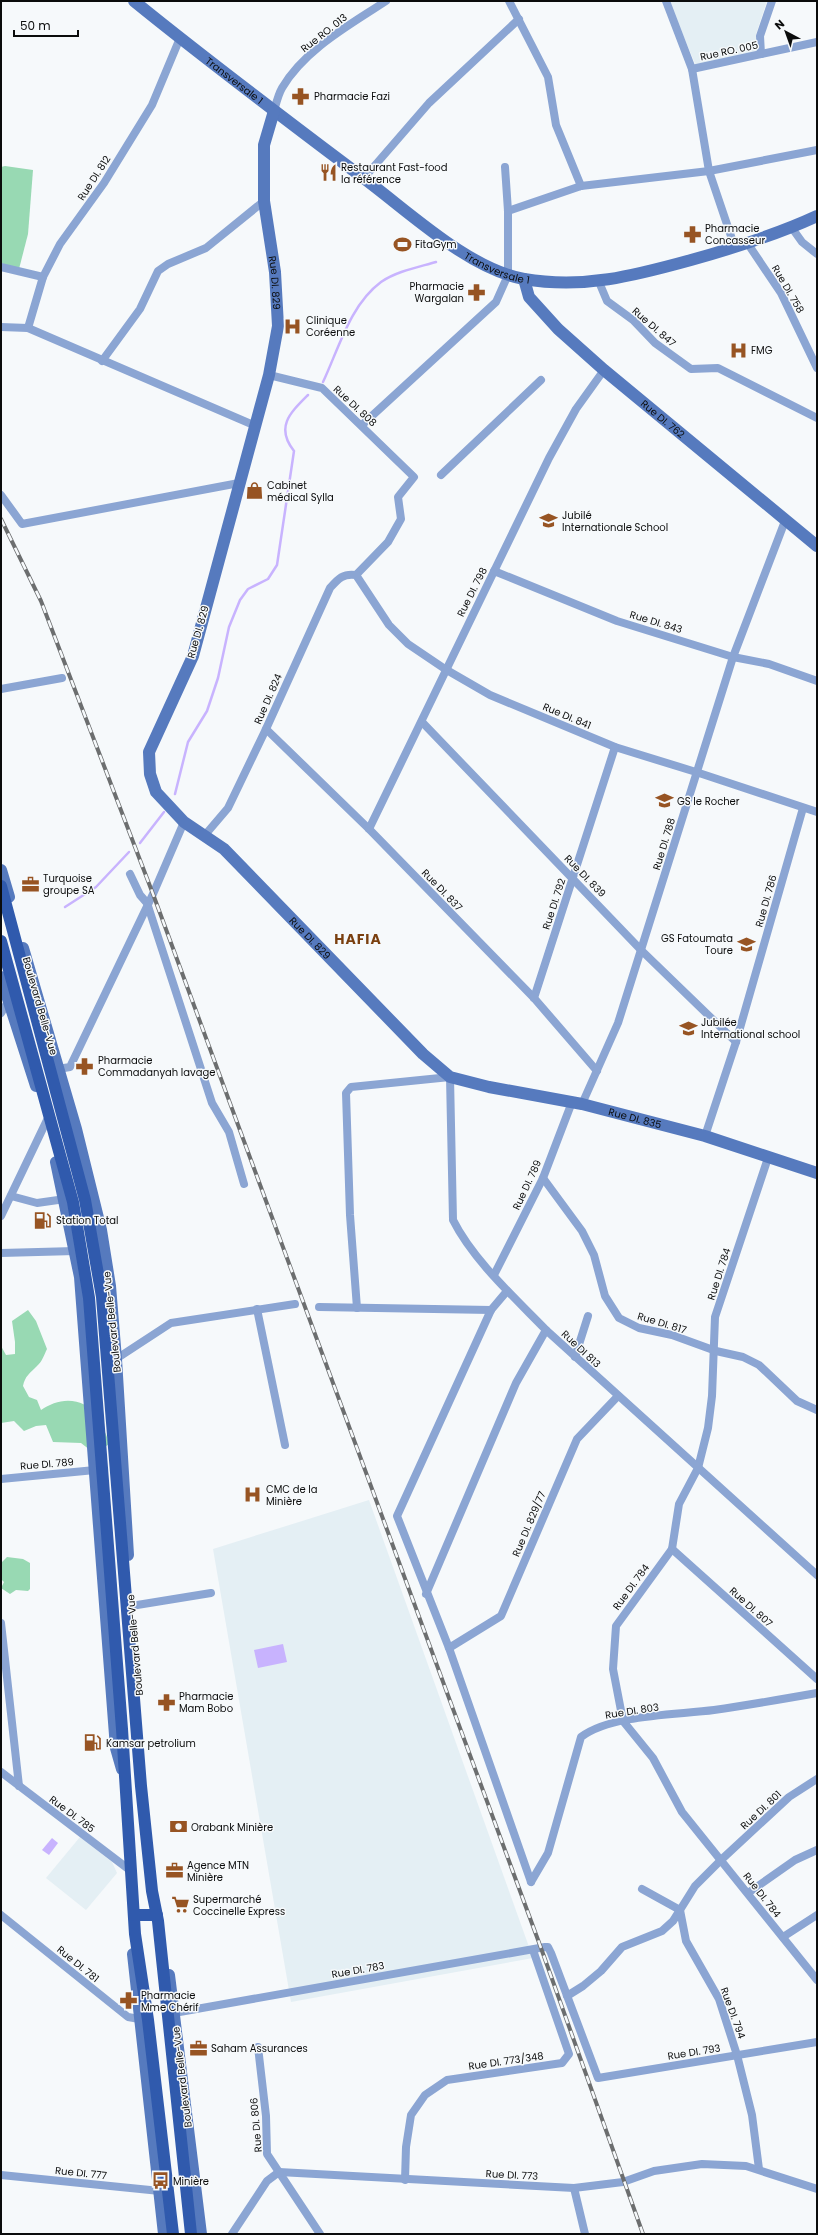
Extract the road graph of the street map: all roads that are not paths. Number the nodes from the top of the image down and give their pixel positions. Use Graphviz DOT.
graph roads {
  1 [pos="134,1"];
  2 [pos="386,1"];
  3 [pos="509,1"];
  4 [pos="666,1"];
  5 [pos="772,1"];
  6 [pos="519,19"];
  7 [pos="180,38"];
  8 [pos="817,42"];
  9 [pos="761,54"];
  10 [pos="692,69"];
  11 [pos="274,111"];
  12 [pos="817,150"];
  13 [pos="505,167"];
  14 [pos="709,171"];
  15 [pos="364,178"];
  16 [pos="581,186"];
  17 [pos="264,201"];
  18 [pos="508,211"];
  19 [pos="817,216"];
  20 [pos="792,228"];
  21 [pos="748,244"];
  22 [pos="735,248"];
  23 [pos="817,254"];
  24 [pos="1,267"];
  25 [pos="508,275"];
  26 [pos="43,277"];
  27 [pos="524,279"];
  28 [pos="599,282"];
  29 [pos="1,327"];
  30 [pos="28,328"];
  31 [pos="102,361"];
  32 [pos="817,368"];
  33 [pos="604,370"];
  34 [pos="269,376"];
  35 [pos="541,380"];
  36 [pos="817,418"];
  37 [pos="362,425"];
  38 [pos="256,426"];
  39 [pos="441,475"];
  40 [pos="414,477"];
  41 [pos="239,483"];
  42 [pos="1,495"];
  43 [pos="785,521"];
  44 [pos="817,546"];
  45 [pos="494,571"];
  46 [pos="353,575"];
  47 [pos="733,657"];
  48 [pos="445,669"];
  49 [pos="62,678"];
  50 [pos="817,681"];
  51 [pos="1,689"];
  52 [pos="422,722"];
  53 [pos="266,729"];
  54 [pos="615,747"];
  55 [pos="696,772"];
  56 [pos="803,808"];
  57 [pos="817,812"];
  58 [pos="184,822"];
  59 [pos="369,829"];
  60 [pos="205,835"];
  61 [pos="1,870"];
  62 [pos="130,874"];
  63 [pos="573,878"];
  64 [pos="1,886"];
  65 [pos="147,903"];
  66 [pos="1,941"];
  67 [pos="642,951"];
  68 [pos="1,977"];
  69 [pos="534,998"];
  70 [pos="8,1002"];
  71 [pos="1,1013"];
  72 [pos="736,1042"];
  73 [pos="58,1068"];
  74 [pos="597,1071"];
  75 [pos="450,1077"];
  76 [pos="577,1103"];
  77 [pos="47,1120"];
  78 [pos="705,1136"];
  79 [pos="768,1158"];
  80 [pos="816,1170"];
  81 [pos="543,1178"];
  82 [pos="244,1184"];
  83 [pos="11,1196"];
  84 [pos="65,1199"];
  85 [pos="1,1216"];
  86 [pos="75,1251"];
  87 [pos="1,1253"];
  88 [pos="494,1274"];
  89 [pos="507,1291"];
  90 [pos="295,1304"];
  91 [pos="319,1307"];
  92 [pos="357,1308"];
  93 [pos="257,1309"];
  94 [pos="491,1310"];
  95 [pos="588,1316"];
  96 [pos="546,1330"];
  97 [pos="716,1351"];
  98 [pos="575,1357"];
  99 [pos="116,1359"];
  100 [pos="618,1396"];
  101 [pos="817,1410"];
  102 [pos="285,1445"];
  103 [pos="698,1468"];
  104 [pos="95,1470"];
  105 [pos="1,1479"];
  106 [pos="672,1549"];
  107 [pos="817,1575"];
  108 [pos="211,1593"];
  109 [pos="426,1594"];
  110 [pos="131,1606"];
  111 [pos="1,1623"];
  112 [pos="449,1648"];
  113 [pos="817,1679"];
  114 [pos="817,1693"];
  115 [pos="622,1721"];
  116 [pos="1,1772"];
  117 [pos="817,1779"];
  118 [pos="125,1781"];
  119 [pos="18,1786"];
  120 [pos="141,1789"];
  121 [pos="126,1795"];
  122 [pos="817,1850"];
  123 [pos="722,1860"];
  124 [pos="131,1871"];
  125 [pos="642,1889"];
  126 [pos="748,1893"];
  127 [pos="680,1910"];
  128 [pos="134,1915"];
  129 [pos="817,1915"];
  130 [pos="1,1916"];
  131 [pos="158,1918"];
  132 [pos="783,1937"];
  133 [pos="533,1950"];
  134 [pos="817,1980"];
  135 [pos="567,1996"];
  136 [pos="174,2013"];
  137 [pos="143,2019"];
  138 [pos="817,2042"];
  139 [pos="258,2047"];
  140 [pos="737,2055"];
  141 [pos="759,2169"];
  142 [pos="279,2172"];
  143 [pos="1,2175"];
  144 [pos="405,2180"];
  145 [pos="574,2188"];
  146 [pos="817,2189"];
  147 [pos="160,2191"];
  148 [pos="164,2234"];
  149 [pos="173,2234"];
  150 [pos="191,2234"];
  151 [pos="201,2234"];
  152 [pos="232,2234"];
  153 [pos="320,2234"];
  154 [pos="585,2234"];
  1 -- 7 [label="street, Transversale 1"];
  2 -- 11 [label="street, Rue RO. 013"];
  3 -- 6 [label="street"];
  4 -- 10 [label="street"];
  5 -- 9 [label="street"];
  6 -- 15 [label="street"];
  6 -- 16 [label="street"];
  7 -- 11 [label="street, Transversale 1"];
  7 -- 26 [label="street, Rue DI. 812"];
  8 -- 9 [label="street, Rue RO. 005"];
  9 -- 10 [label="street, Rue RO. 005"];
  10 -- 14 [label="street"];
  11 -- 15 [label="street, Transversale 1"];
  11 -- 17 [label="street, Rue DI. 829"];
  12 -- 14 [label="street"];
  13 -- 18 [label="street"];
  14 -- 16 [label="street"];
  14 -- 22 [label="street"];
  15 -- 25 [label="street, Transversale 1"];
  16 -- 18 [label="street"];
  17 -- 31 [label="street"];
  17 -- 34 [label="street, Rue DI. 829"];
  18 -- 25 [label="street"];
  19 -- 20 [label="street, Transversale 1"];
  20 -- 21 [label="street, Transversale 1"];
  20 -- 23 [label="street"];
  21 -- 22 [label="street, Transversale 1"];
  21 -- 32 [label="street, Rue DI. 758"];
  22 -- 28 [label="street, Transversale 1"];
  24 -- 26 [label="street"];
  25 -- 27 [label="street, Transversale 1"];
  25 -- 37 [label="street"];
  26 -- 30 [label="street, Rue DI. 812"];
  27 -- 28 [label="street, Transversale 1"];
  27 -- 33 [label="street, Rue DI. 762"];
  28 -- 36 [label="street, Rue DI. 847"];
  29 -- 30 [label="street"];
  30 -- 31 [label="street"];
  31 -- 38 [label="street"];
  33 -- 43 [label="street, Rue DI. 762"];
  33 -- 45 [label="street, Rue DI. 798"];
  34 -- 37 [label="street, Rue DI. 808"];
  34 -- 38 [label="street, Rue DI. 829"];
  35 -- 39 [label="street"];
  37 -- 40 [label="street, Rue DI. 808"];
  38 -- 41 [label="street, Rue DI. 829"];
  40 -- 46 [label="street, Rue DI. 824"];
  41 -- 42 [label="street"];
  41 -- 58 [label="street, Rue DI. 829"];
  43 -- 44 [label="street, Rue DI. 762"];
  43 -- 47 [label="street, Rue DI. 788"];
  45 -- 47 [label="street, Rue DI. 843"];
  45 -- 48 [label="street, Rue DI. 798"];
  46 -- 48 [label="street, Rue DI. 841"];
  46 -- 53 [label="street, Rue DI. 824"];
  47 -- 50 [label="street, Rue DI. 843"];
  47 -- 55 [label="street, Rue DI. 788"];
  48 -- 52 [label="street, Rue DI. 798"];
  48 -- 54 [label="street, Rue DI. 841"];
  49 -- 51 [label="street"];
  52 -- 59 [label="street, Rue DI. 798"];
  52 -- 63 [label="street, Rue DI. 839"];
  53 -- 59 [label="street, Rue DI. 837"];
  53 -- 60 [label="street, Rue DI. 824"];
  54 -- 55 [label="street, Rue DI. 841"];
  54 -- 63 [label="street, Rue DI. 792"];
  55 -- 56 [label="street, Rue DI. 841"];
  55 -- 67 [label="street, Rue DI. 788"];
  56 -- 57 [label="street, Rue DI. 841"];
  56 -- 72 [label="street, Rue DI. 786"];
  58 -- 60 [label="street, Rue DI. 829"];
  58 -- 65 [label="street"];
  59 -- 69 [label="street, Rue DI. 837"];
  60 -- 75 [label="street, Rue DI. 829"];
  61 -- 73 [label="street, Boulevard Belle-Vue"];
  62 -- 65 [label="street"];
  63 -- 67 [label="street, Rue DI. 839"];
  63 -- 69 [label="street, Rue DI. 792"];
  64 -- 120 [label="main road, Boulevard Belle-Vue"];
  65 -- 73 [label="street"];
  65 -- 82 [label="street"];
  66 -- 118 [label="main road, Boulevard Belle-Vue"];
  67 -- 72 [label="street, Rue DI. 839"];
  67 -- 74 [label="street, Rue DI. 788"];
  68 -- 70 [label="street, Boulevard Belle-Vue"];
  69 -- 74 [label="street, Rue DI. 837"];
  70 -- 71 [label="street"];
  70 -- 77 [label="street, Boulevard Belle-Vue"];
  72 -- 78 [label="street, Rue DI. 786"];
  73 -- 99 [label="street, Boulevard Belle-Vue"];
  74 -- 76 [label="street, Rue DI. 788"];
  75 -- 76 [label="street, Rue DI. 835"];
  75 -- 88 [label="street, Rue DI 813"];
  75 -- 92 [label="street"];
  76 -- 78 [label="street, Rue DI. 835"];
  76 -- 81 [label="street, Rue DI. 789"];
  77 -- 83 [label="street"];
  77 -- 84 [label="street, Boulevard Belle-Vue"];
  78 -- 79 [label="street, Rue DI. 835"];
  79 -- 80 [label="street, Rue DI. 835"];
  79 -- 97 [label="street, Rue DI. 784"];
  81 -- 88 [label="street, Rue DI. 789"];
  81 -- 97 [label="street, Rue DI. 817"];
  83 -- 84 [label="street"];
  83 -- 85 [label="street"];
  84 -- 86 [label="street, Boulevard Belle-Vue"];
  86 -- 87 [label="street"];
  86 -- 104 [label="street, Boulevard Belle-Vue"];
  88 -- 89 [label="street, Rue DI 813"];
  89 -- 94 [label="street"];
  89 -- 96 [label="street, Rue DI 813"];
  90 -- 93 [label="street"];
  91 -- 92 [label="street"];
  92 -- 94 [label="street"];
  93 -- 99 [label="street"];
  93 -- 102 [label="street"];
  94 -- 109 [label="street"];
  95 -- 98 [label="street"];
  96 -- 98 [label="street, Rue DI 813"];
  96 -- 109 [label="street"];
  97 -- 101 [label="street, Rue DI. 817"];
  97 -- 103 [label="street, Rue DI. 784"];
  98 -- 100 [label="street, Rue DI 813"];
  99 -- 110 [label="street, Boulevard Belle-Vue"];
  100 -- 103 [label="street, Rue DI 813"];
  100 -- 112 [label="street, Rue DI. 829/77"];
  103 -- 106 [label="street, Rue DI. 784"];
  103 -- 107 [label="street, Rue DI 813"];
  104 -- 105 [label="street, Rue DI. 789"];
  104 -- 118 [label="street, Boulevard Belle-Vue"];
  106 -- 113 [label="street, Rue DI. 807"];
  106 -- 115 [label="street, Rue DI. 784"];
  108 -- 110 [label="street"];
  109 -- 112 [label="street"];
  110 -- 120 [label="street, Boulevard Belle-Vue"];
  111 -- 119 [label="street"];
  112 -- 115 [label="street, Rue DI. 803"];
  114 -- 115 [label="street, Rue DI. 803"];
  115 -- 123 [label="street, Rue DI. 784"];
  116 -- 119 [label="street, Rue DI. 785"];
  117 -- 123 [label="street, Rue DI. 801"];
  118 -- 121 [label="main road, Boulevard Belle-Vue"];
  119 -- 124 [label="street, Rue DI. 785"];
  120 -- 121 [label="main road"];
  120 -- 131 [label="main road, Boulevard Belle-Vue"];
  121 -- 124 [label="main road, Boulevard Belle-Vue"];
  122 -- 126 [label="street"];
  123 -- 126 [label="street, Rue DI. 784"];
  123 -- 127 [label="street"];
  124 -- 128 [label="main road, Boulevard Belle-Vue"];
  125 -- 127 [label="street"];
  126 -- 132 [label="street, Rue DI. 784"];
  127 -- 135 [label="street"];
  127 -- 140 [label="street, Rue DI. 794"];
  128 -- 131 [label="main road"];
  128 -- 137 [label="main road, Boulevard Belle-Vue"];
  129 -- 132 [label="street"];
  130 -- 137 [label="street, Rue DI. 781"];
  131 -- 136 [label="street, Boulevard Belle-Vue"];
  131 -- 150 [label="main road, Boulevard Belle-Vue"];
  132 -- 134 [label="street, Rue DI. 784"];
  133 -- 135 [label="street, Rue DI. 783"];
  133 -- 136 [label="street, Rue DI. 783"];
  133 -- 144 [label="street, Rue DI. 773/348"];
  135 -- 140 [label="street, Rue DI. 793"];
  136 -- 151 [label="street, Boulevard Belle-Vue"];
  137 -- 147 [label="street, Boulevard Belle-Vue"];
  137 -- 149 [label="main road, Boulevard Belle-Vue"];
  138 -- 140 [label="street, Rue DI. 793"];
  139 -- 142 [label="street, Rue DI. 806"];
  140 -- 141 [label="street, Rue DI. 794"];
  141 -- 145 [label="street, Rue DI. 773"];
  141 -- 146 [label="street, Rue DI. 773"];
  142 -- 144 [label="street, Rue DI. 773"];
  142 -- 152 [label="street"];
  142 -- 153 [label="street, Rue DI. 806"];
  143 -- 147 [label="street, Rue DI. 777"];
  144 -- 145 [label="street, Rue DI. 773"];
  145 -- 154 [label="street"];
  147 -- 148 [label="street, Boulevard Belle-Vue"];
}
